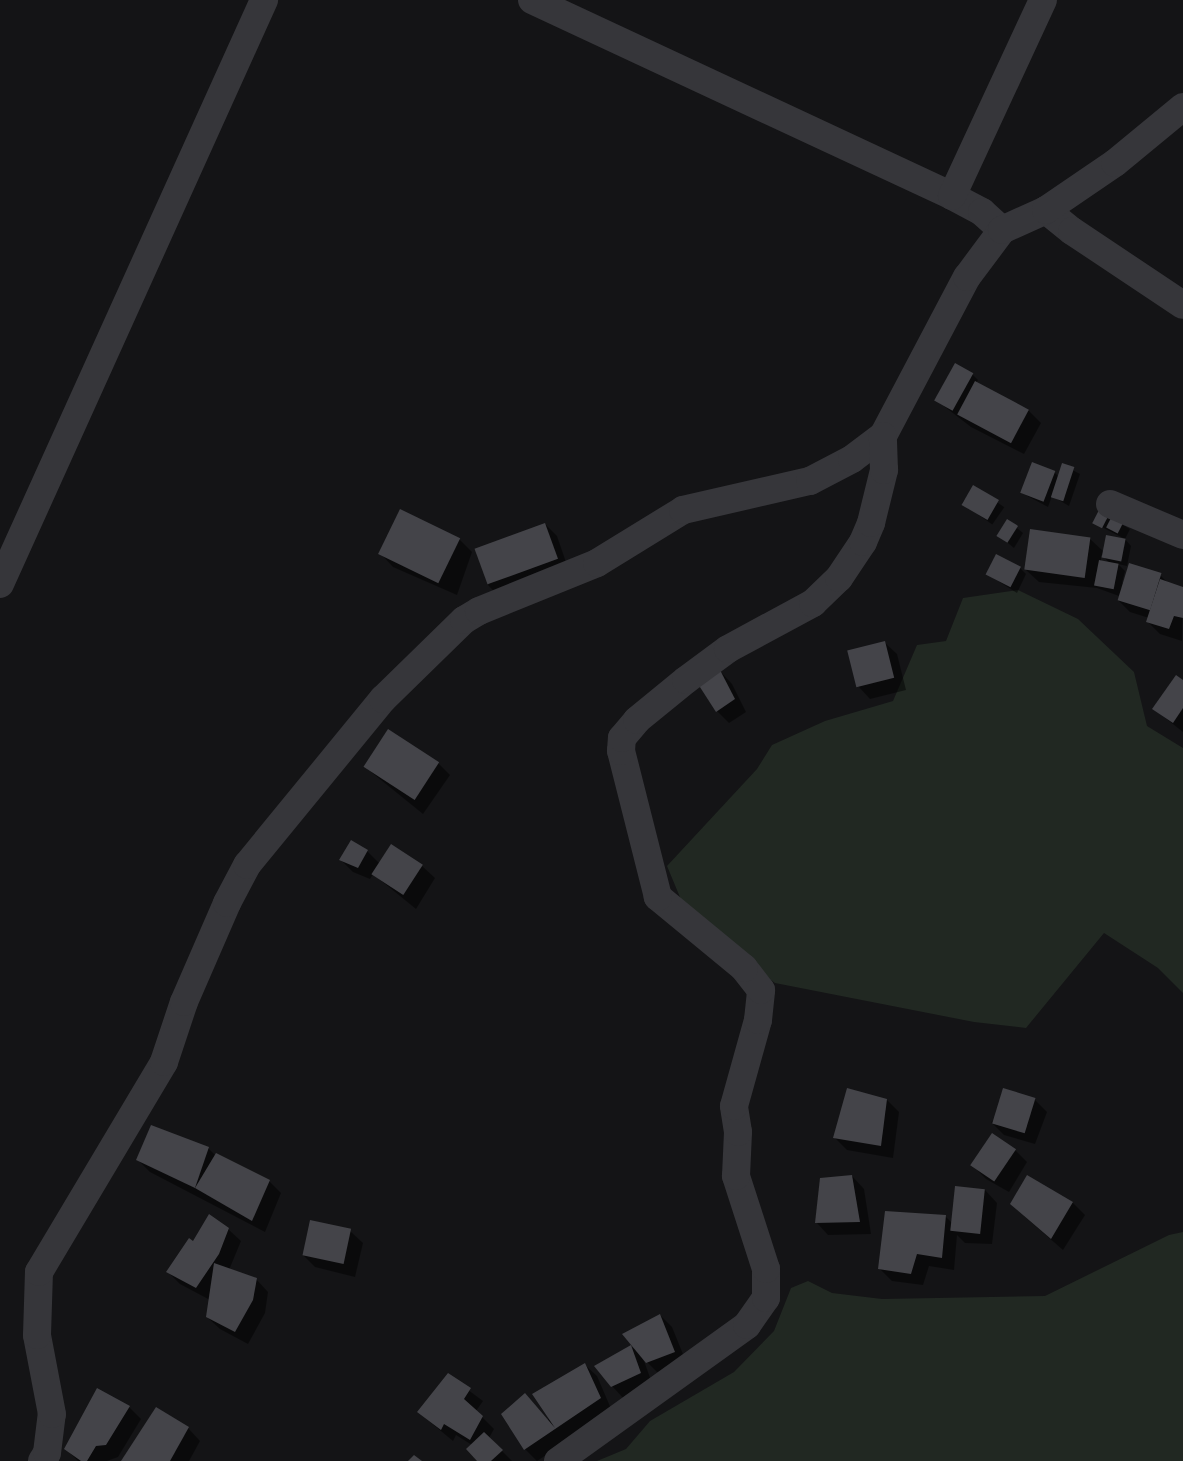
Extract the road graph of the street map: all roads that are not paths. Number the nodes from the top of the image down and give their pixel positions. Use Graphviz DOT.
graph roads {
  1 [pos="264,0"];
  2 [pos="532,0"];
  3 [pos="1043,0"];
  4 [pos="1183,107"];
  5 [pos="952,196"];
  6 [pos="1046,210"];
  7 [pos="1002,230"];
  8 [pos="1183,305"];
  9 [pos="884,436"];
  10 [pos="1110,504"];
  11 [pos="1183,535"];
  12 [pos="0,584"];
  13 [pos="42,1461"];
  14 [pos="558,1461"];
  1 -- 12 [label="street"];
  2 -- 5 [label="street"];
  3 -- 5 [label="street"];
  4 -- 6 [label="street"];
  5 -- 7 [label="street"];
  6 -- 7 [label="street"];
  6 -- 8 [label="street"];
  7 -- 9 [label="street"];
  9 -- 13 [label="street"];
  9 -- 14 [label="street"];
  10 -- 11 [label="street"];
}
